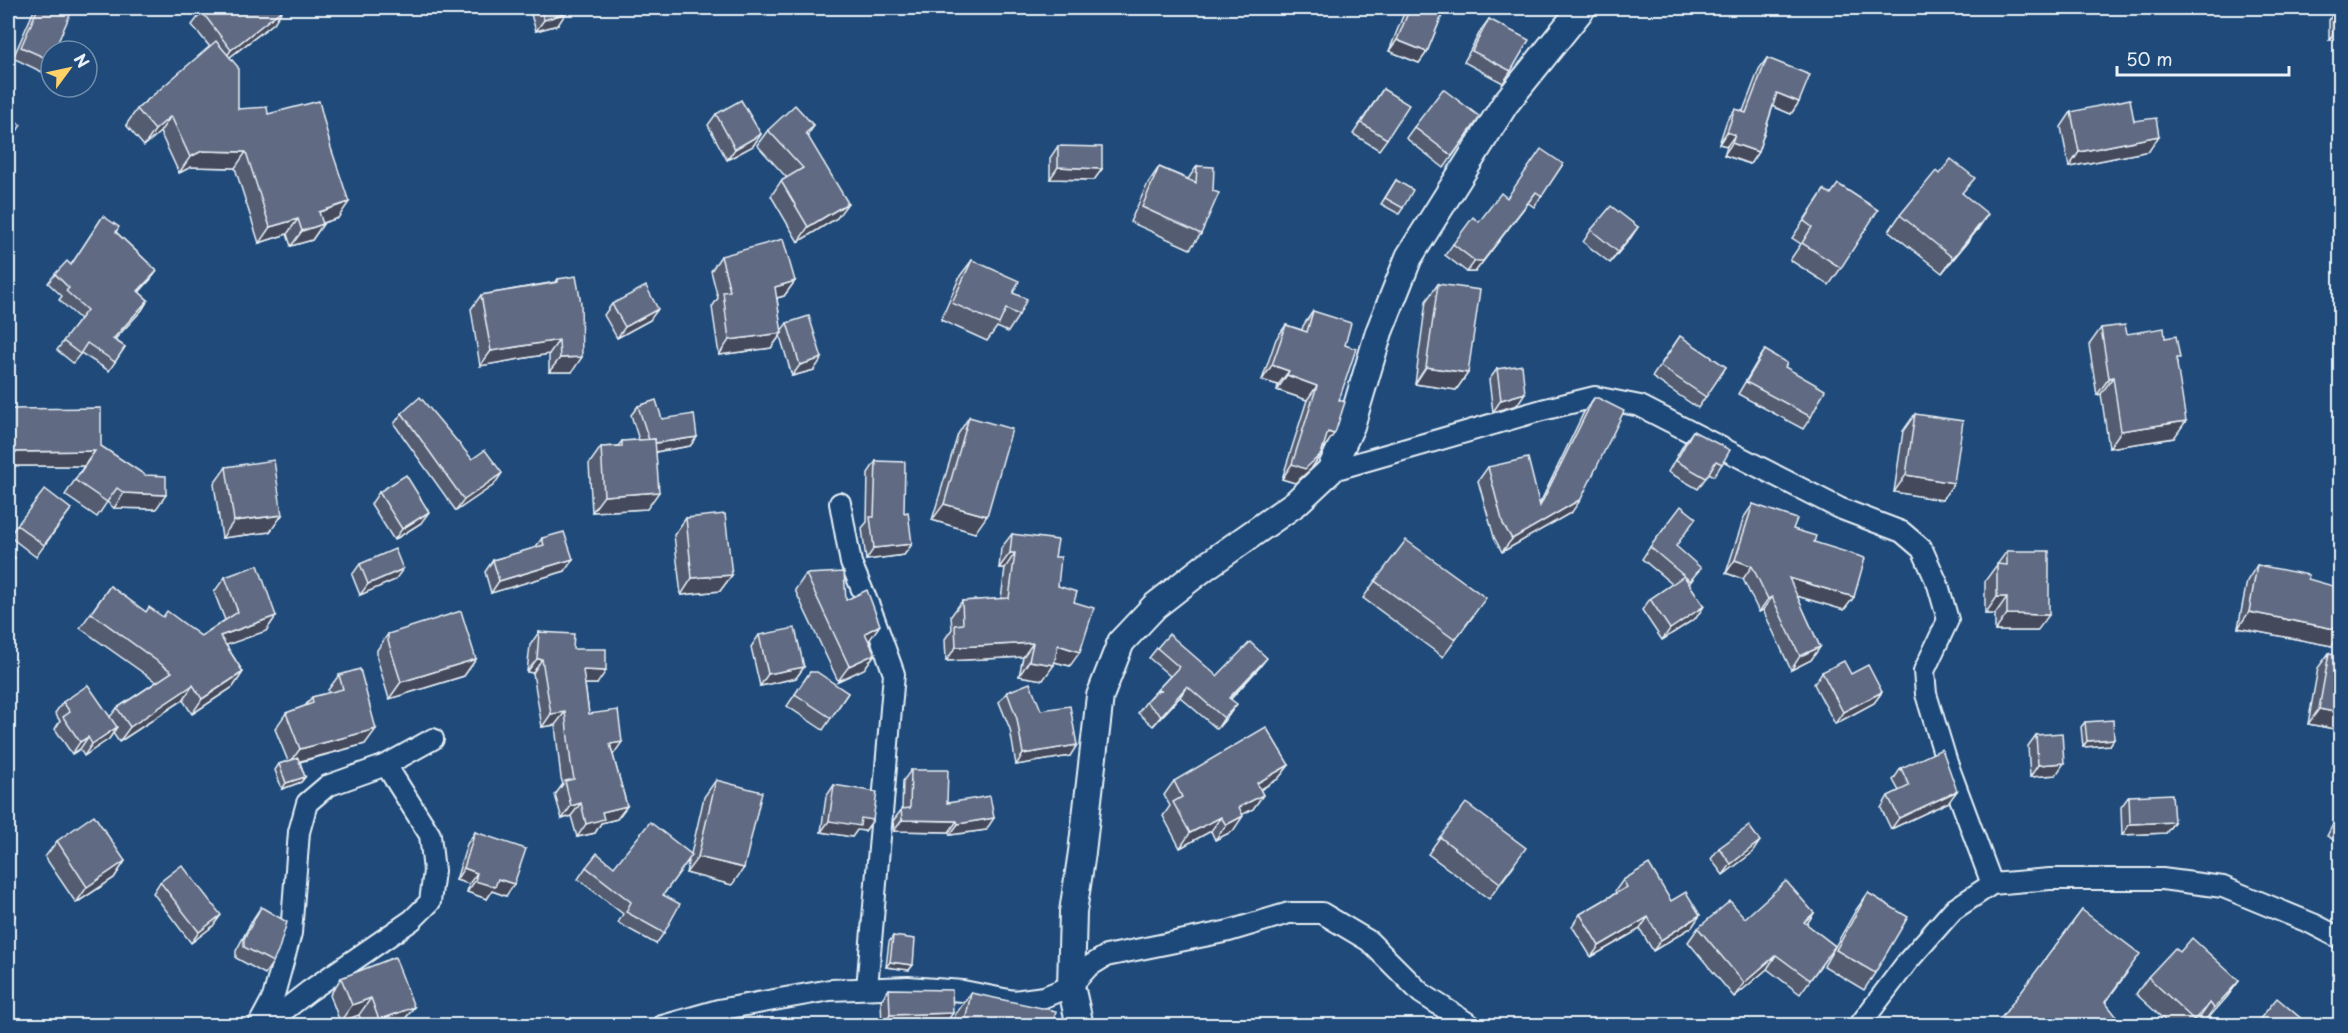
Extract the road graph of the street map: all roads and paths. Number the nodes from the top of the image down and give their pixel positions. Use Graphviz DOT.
graph roads {
  1 [pos="1582,8"];
  2 [pos="1330,471"];
  3 [pos="840,503"];
  4 [pos="433,739"];
  5 [pos="386,765"];
  6 [pos="1992,884"];
  7 [pos="2340,938"];
  8 [pos="1071,986"];
  9 [pos="867,988"];
  10 [pos="258,1026"];
  11 [pos="264,1026"];
  12 [pos="662,1026"];
  13 [pos="1080,1026"];
  14 [pos="1472,1026"];
  15 [pos="1859,1026"];
  1 -- 2 [label="street"];
  2 -- 6 [label="street"];
  2 -- 8 [label="street"];
  3 -- 9 [label="street"];
  4 -- 5 [label="street"];
  5 -- 10 [label="street"];
  5 -- 11 [label="street"];
  6 -- 7 [label="street"];
  6 -- 15 [label="street"];
  8 -- 9 [label="street"];
  8 -- 13 [label="street"];
  8 -- 14 [label="street"];
  9 -- 12 [label="street"];
}
